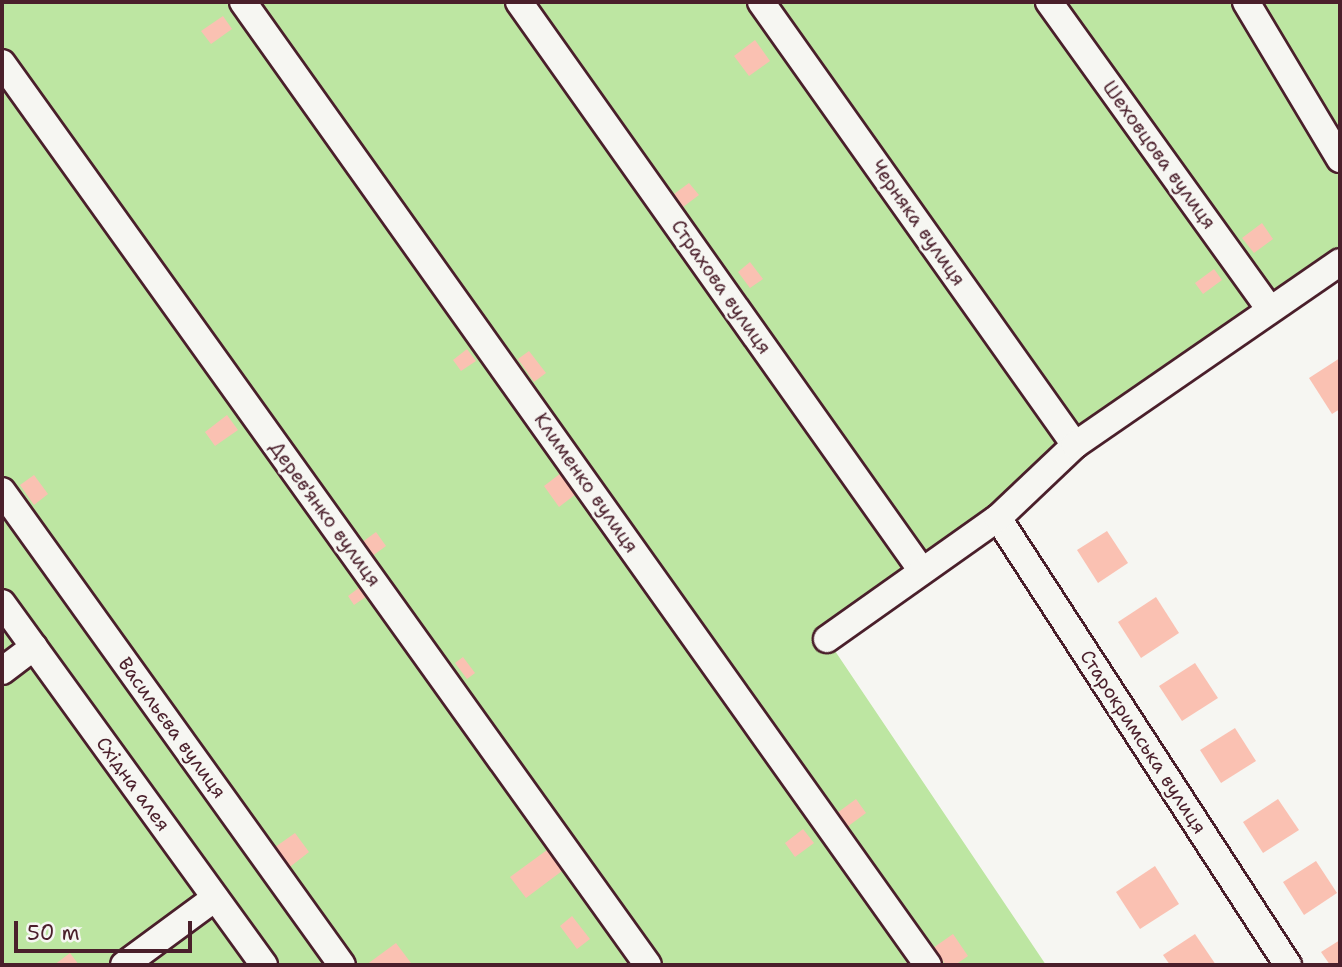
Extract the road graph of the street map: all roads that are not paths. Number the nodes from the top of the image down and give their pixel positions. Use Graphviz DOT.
graph roads {
  1 [pos="243,2"];
  2 [pos="519,2"];
  3 [pos="761,2"];
  4 [pos="1049,2"];
  5 [pos="1246,2"];
  6 [pos="2,63"];
  7 [pos="1340,159"];
  8 [pos="1340,262"];
  9 [pos="1270,309"];
  10 [pos="1074,445"];
  11 [pos="2,491"];
  12 [pos="998,518"];
  13 [pos="922,571"];
  14 [pos="2,603"];
  15 [pos="827,639"];
  16 [pos="34,647"];
  17 [pos="2,671"];
  18 [pos="215,898"];
  19 [pos="124,965"];
  20 [pos="264,965"];
  21 [pos="342,965"];
  22 [pos="648,965"];
  23 [pos="928,965"];
  24 [pos="1288,965"];
  1 -- 23 [label="street, Клименко вулиця"];
  2 -- 13 [label="street, Страхова вулиця"];
  3 -- 10 [label="street, Черняка вулиця"];
  4 -- 9 [label="street, Шеховцова вулиця"];
  5 -- 7 [label="street"];
  6 -- 22 [label="street, Дерев'янко вулиця"];
  8 -- 9 [label="street"];
  9 -- 10 [label="street"];
  10 -- 12 [label="street"];
  11 -- 21 [label="street, Васильєва вулиця"];
  12 -- 13 [label="street"];
  12 -- 24 [label="street, Старокримська вулиця"];
  13 -- 15 [label="street"];
  14 -- 16 [label="street, Східна алея"];
  16 -- 17 [label="street"];
  16 -- 18 [label="street, Східна алея"];
  18 -- 19 [label="street"];
  18 -- 20 [label="street, Східна алея"];
}
